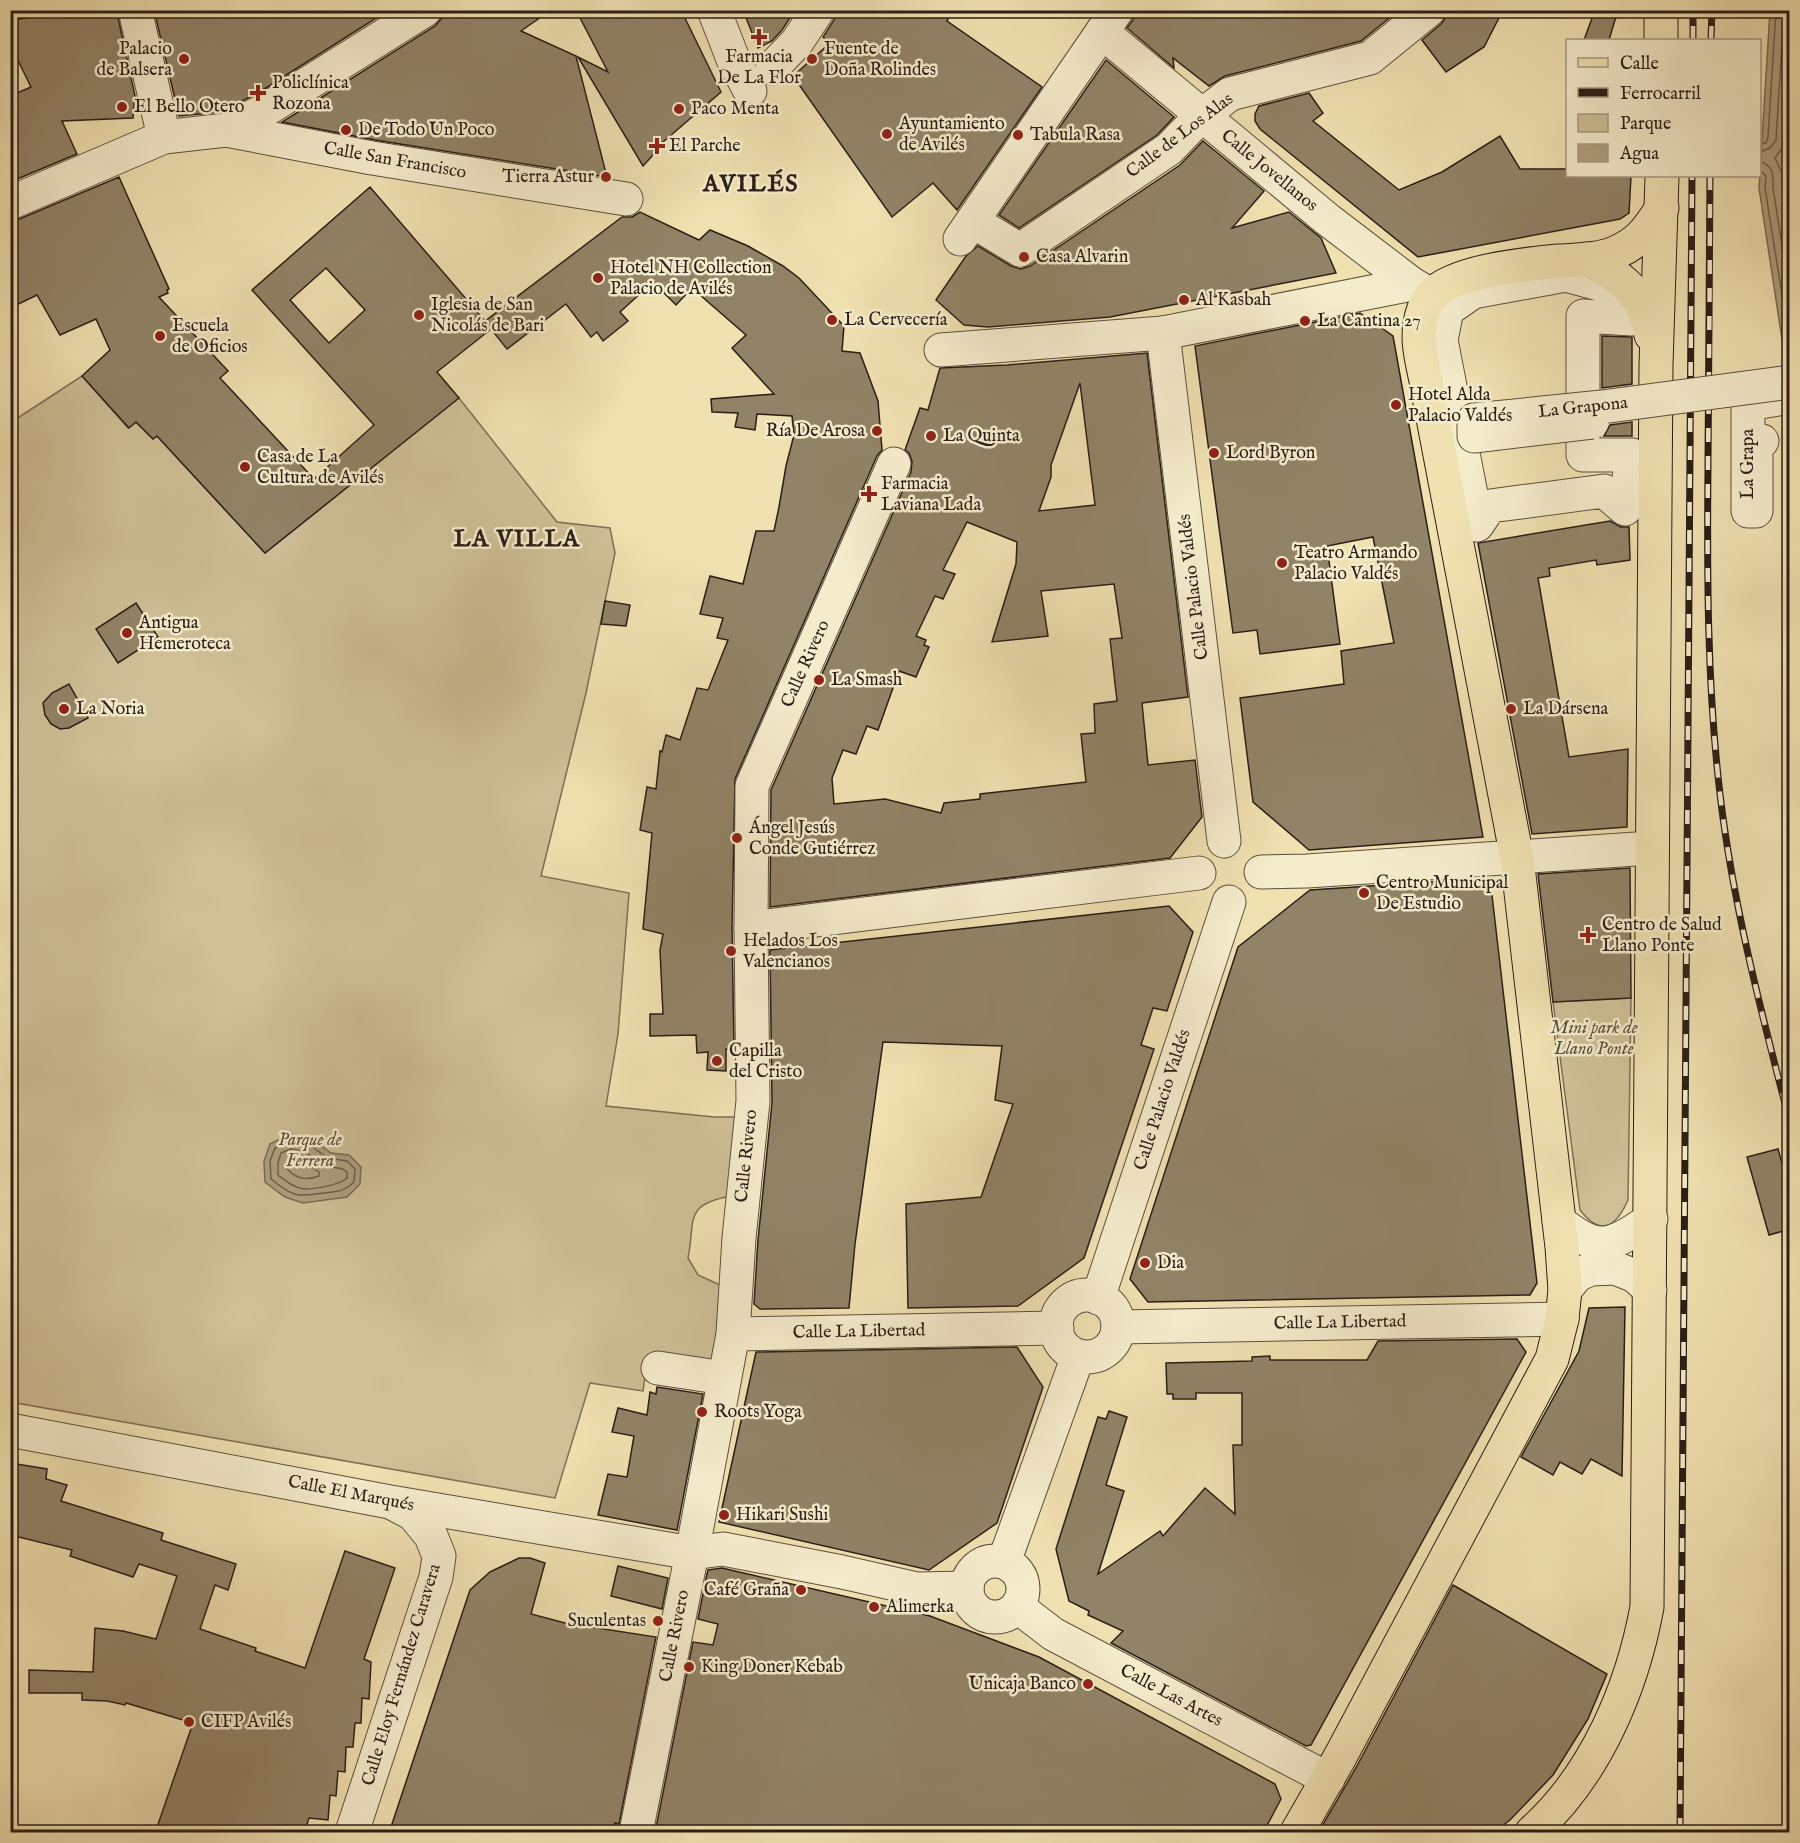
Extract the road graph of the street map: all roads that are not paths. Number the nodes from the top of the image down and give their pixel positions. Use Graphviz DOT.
graph roads {
  1 [pos="135,10"];
  2 [pos="425,10"];
  3 [pos="714,10"];
  4 [pos="818,10"];
  5 [pos="1429,10"];
  6 [pos="1661,10"];
  7 [pos="1110,21"];
  8 [pos="1661,39"];
  9 [pos="772,68"];
  10 [pos="750,90"];
  11 [pos="1202,116"];
  12 [pos="226,130"];
  13 [pos="164,137"];
  14 [pos="1662,177"];
  15 [pos="626,199"];
  16 [pos="10,203"];
  17 [pos="1662,208"];
  18 [pos="1586,259"];
  19 [pos="1421,290"];
  20 [pos="1163,333"];
  21 [pos="941,350"];
  22 [pos="1656,365"];
  23 [pos="1762,384"];
  24 [pos="1790,397"];
  25 [pos="1592,418"];
  26 [pos="1762,441"];
  27 [pos="894,464"];
  28 [pos="1640,507"];
  29 [pos="1466,526"];
  30 [pos="1224,842"];
  31 [pos="1651,848"];
  32 [pos="1517,858"];
  33 [pos="1261,872"];
  34 [pos="1199,873"];
  35 [pos="1229,902"];
  36 [pos="751,928"];
  37 [pos="1650,1219"];
  38 [pos="1559,1221"];
  39 [pos="1650,1290"];
  40 [pos="1098,1298"];
  41 [pos="1564,1305"];
  42 [pos="1118,1327"];
  43 [pos="1057,1328"];
  44 [pos="733,1334"];
  45 [pos="1078,1356"];
  46 [pos="658,1368"];
  47 [pos="724,1378"];
  48 [pos="10,1430"];
  49 [pos="390,1502"];
  50 [pos="692,1553"];
  51 [pos="1004,1562"];
  52 [pos="967,1588"];
  53 [pos="1018,1607"];
  54 [pos="1328,1779"];
  55 [pos="352,1833"];
  56 [pos="636,1833"];
  57 [pos="1297,1833"];
  58 [pos="1532,1833"];
  1 -- 13 [label="street"];
  2 -- 12 [label="street"];
  3 -- 10 [label="street"];
  4 -- 9 [label="street"];
  5 -- 11 [label="street, Calle de Los Alas"];
  6 -- 8 [label="main road"];
  7 -- 11 [label="street, Calle Jovellanos"];
  7 -- 11 [label="street, Calle de Los Alas"];
  11 -- 19 [label="street, Calle Jovellanos"];
  12 -- 13 [label="street, Calle San Francisco"];
  12 -- 15 [label="street, Calle San Francisco"];
  13 -- 16 [label="street, Calle San Francisco"];
  14 -- 17 [label="main road"];
  17 -- 18 [label="main road"];
  17 -- 22 [label="main road"];
  18 -- 19 [label="main road"];
  18 -- 22 [label="main road"];
  19 -- 20 [label="street"];
  19 -- 29 [label="main road"];
  20 -- 21 [label="street"];
  20 -- 30 [label="street, Calle Palacio Valdés"];
  22 -- 28 [label="main road"];
  23 -- 24 [label="street, La Grapona"];
  23 -- 25 [label="street, La Grapona, bridge"];
  23 -- 26 [label="street, La Grapa"];
  27 -- 36 [label="street, Calle Rivero"];
  28 -- 29 [label="street"];
  28 -- 29 [label="street"];
  28 -- 31 [label="main road"];
  29 -- 32 [label="main road"];
  30 -- 33 [label="street"];
  30 -- 34 [label="street"];
  31 -- 32 [label="street"];
  31 -- 37 [label="main road"];
  32 -- 33 [label="street"];
  32 -- 38 [label="main road"];
  33 -- 35 [label="street"];
  34 -- 35 [label="street"];
  34 -- 36 [label="street"];
  35 -- 40 [label="street, Calle Palacio Valdés"];
  36 -- 44 [label="street, Calle Rivero"];
  37 -- 38 [label="street"];
  37 -- 39 [label="main road"];
  38 -- 41 [label="main road"];
  39 -- 41 [label="street"];
  39 -- 58 [label="main road"];
  40 -- 42 [label="street"];
  40 -- 43 [label="street"];
  41 -- 42 [label="street, Calle La Libertad"];
  41 -- 54 [label="main road"];
  42 -- 45 [label="street"];
  43 -- 44 [label="street, Calle La Libertad"];
  43 -- 45 [label="street"];
  44 -- 47 [label="street, Calle Rivero"];
  45 -- 51 [label="street"];
  46 -- 47 [label="street"];
  47 -- 50 [label="street, Calle Rivero"];
  48 -- 49 [label="street, Calle El Marqués"];
  49 -- 50 [label="street, Calle El Marqués"];
  49 -- 55 [label="street, Calle Eloy Fernández Caravera"];
  50 -- 52 [label="street"];
  50 -- 56 [label="street, Calle Rivero"];
  51 -- 52 [label="street"];
  51 -- 53 [label="street"];
  52 -- 53 [label="street"];
  53 -- 54 [label="street, Calle Las Artes"];
  54 -- 57 [label="main road"];
}
